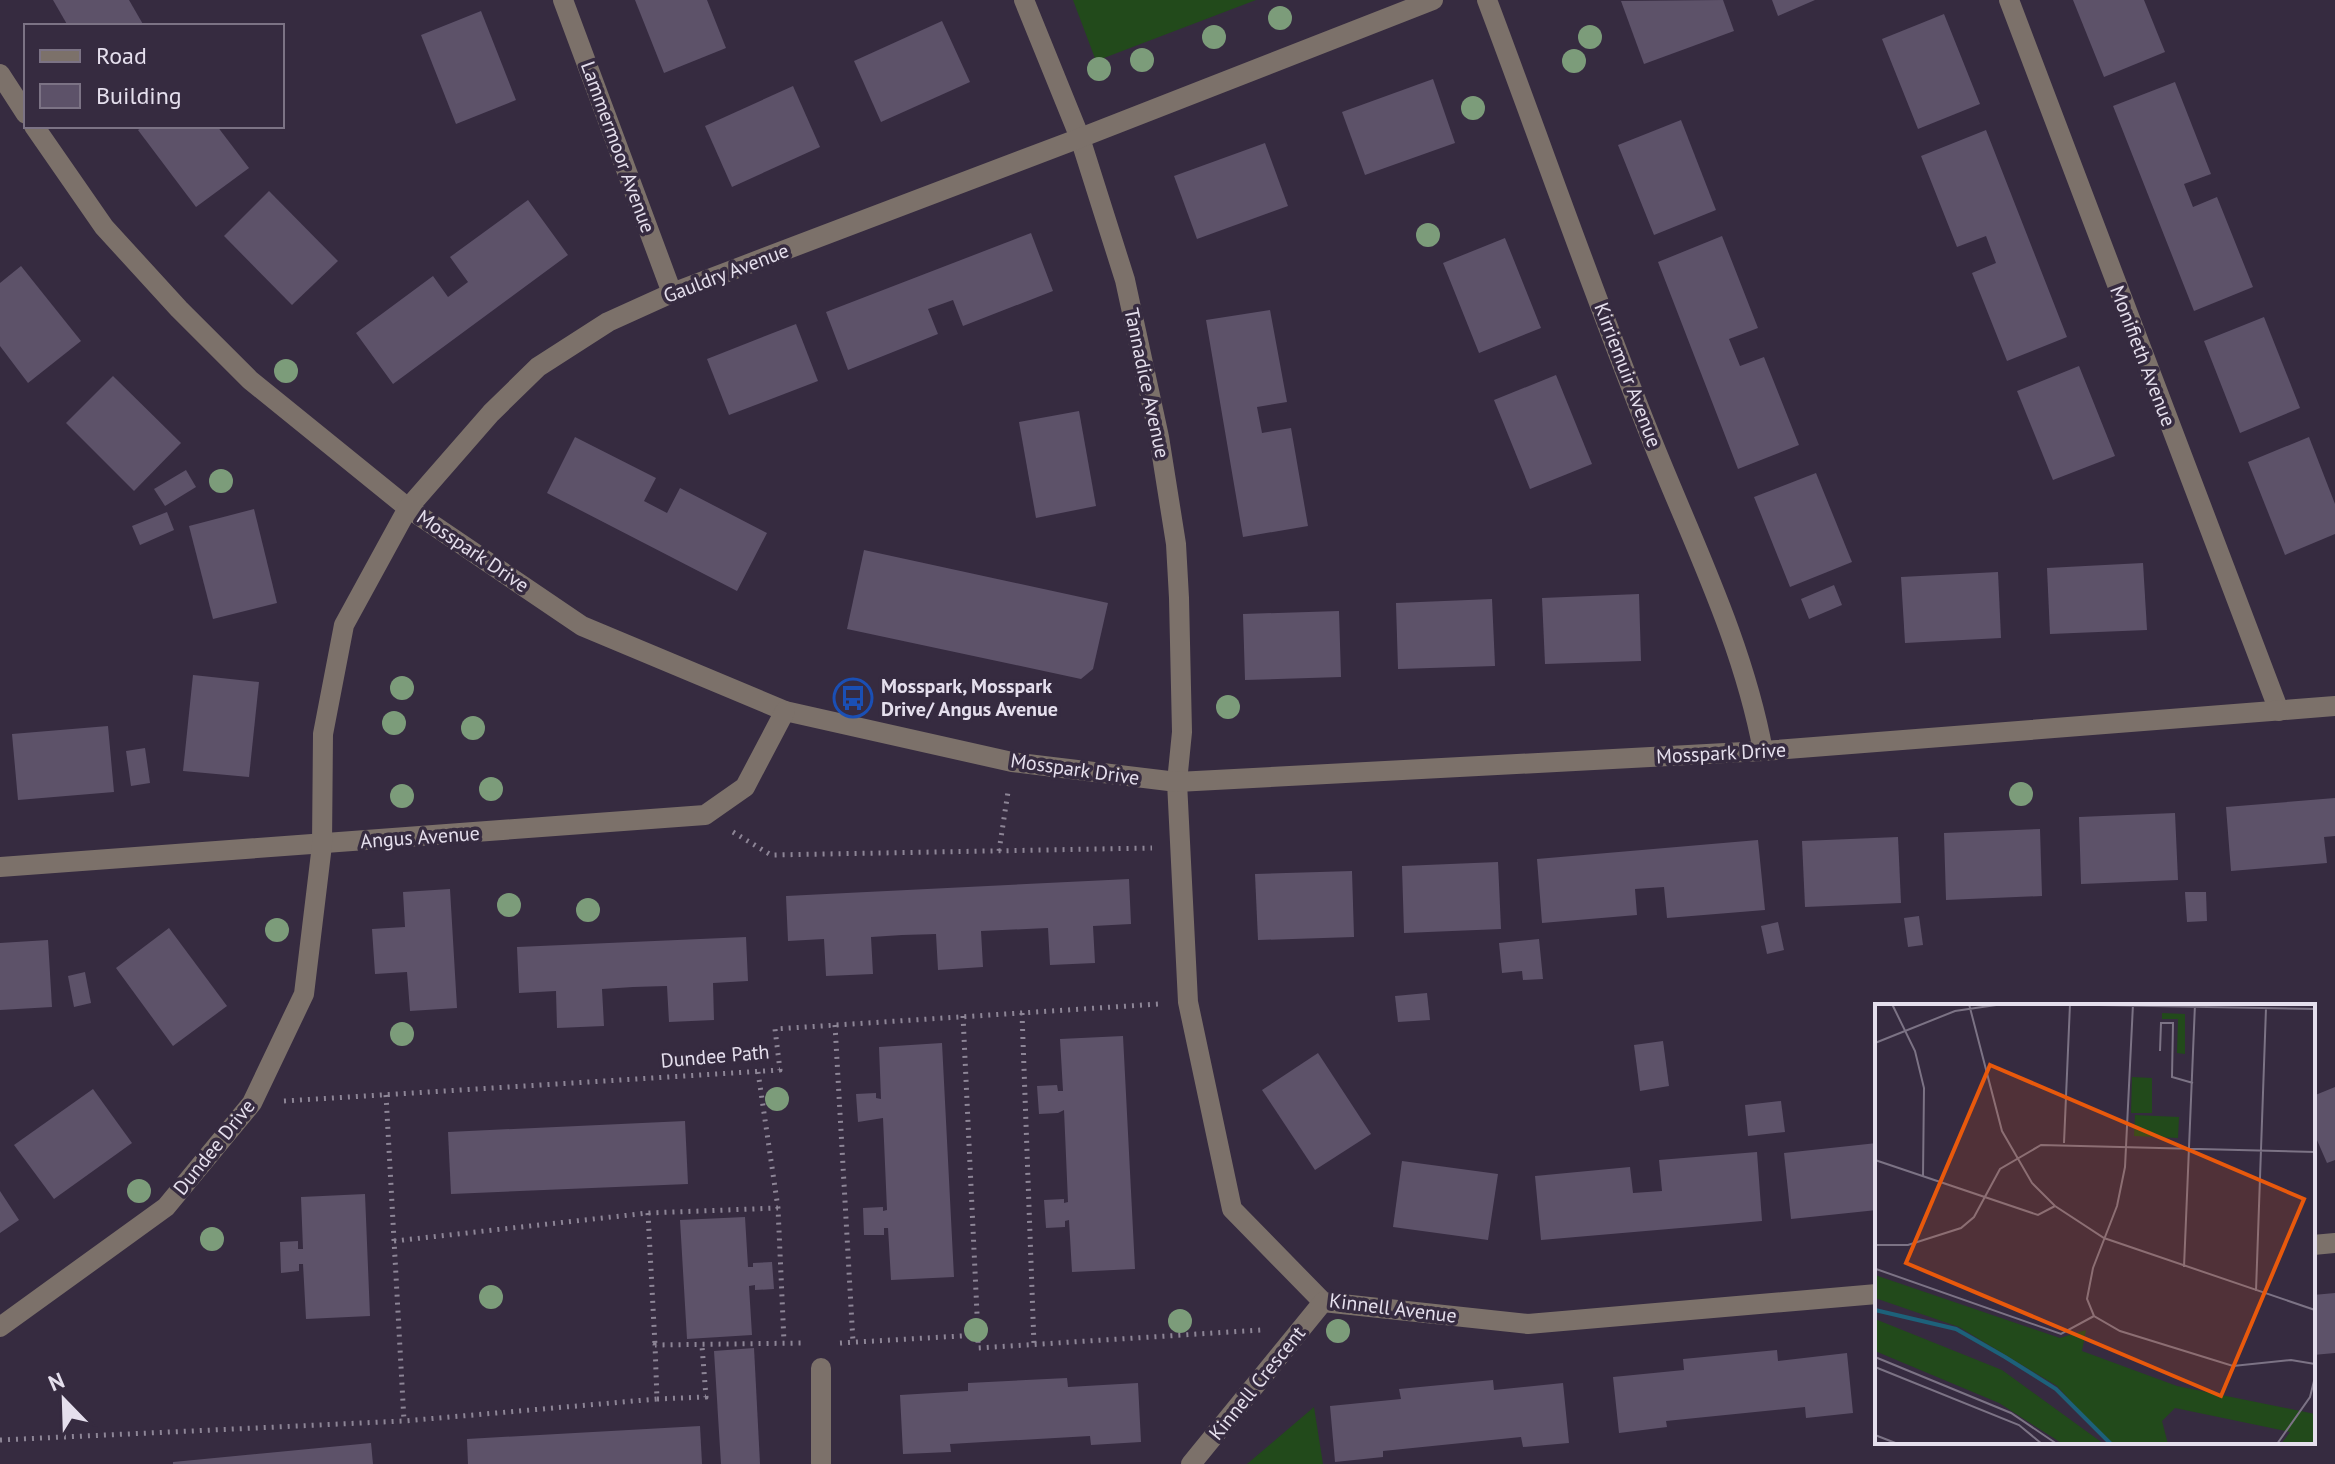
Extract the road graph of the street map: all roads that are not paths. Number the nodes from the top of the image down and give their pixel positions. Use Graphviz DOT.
graph roads {
  1 [pos="563,0"];
  2 [pos="1024,0"];
  3 [pos="1433,0"];
  4 [pos="1487,0"];
  5 [pos="2009,0"];
  6 [pos="0,74"];
  7 [pos="24,111"];
  8 [pos="35,128"];
  9 [pos="1080,138"];
  10 [pos="672,293"];
  11 [pos="408,508"];
  12 [pos="2335,706"];
  13 [pos="785,711"];
  14 [pos="2279,711"];
  15 [pos="1763,751"];
  16 [pos="1177,782"];
  17 [pos="322,845"];
  18 [pos="0,867"];
  19 [pos="2335,1243"];
  20 [pos="2315,1245"];
  21 [pos="1875,1294"];
  22 [pos="1323,1302"];
  23 [pos="0,1327"];
  24 [pos="821,1368"];
  25 [pos="821,1464"];
  26 [pos="1191,1464"];
  1 -- 10 [label="street, Lammermoor Avenue"];
  2 -- 9 [label="street, Tannadice Avenue"];
  3 -- 9 [label="street, Gauldry Avenue"];
  4 -- 15 [label="street, Kirriemuir Avenue"];
  5 -- 14 [label="street, Monifieth Avenue"];
  6 -- 7 [label="street"];
  8 -- 11 [label="street, Mosspark Drive"];
  9 -- 10 [label="street, Gauldry Avenue"];
  9 -- 16 [label="street, Tannadice Avenue"];
  10 -- 11 [label="street, Gauldry Avenue"];
  11 -- 13 [label="street, Mosspark Drive"];
  11 -- 17 [label="street, Gauldry Avenue"];
  12 -- 14 [label="street, Mosspark Drive"];
  13 -- 16 [label="street, Mosspark Drive"];
  13 -- 17 [label="street, Angus Avenue"];
  14 -- 15 [label="street, Mosspark Drive"];
  15 -- 16 [label="street, Mosspark Drive"];
  16 -- 22 [label="street, Kinnell Avenue"];
  17 -- 18 [label="street, Angus Avenue"];
  17 -- 23 [label="street, Dundee Drive"];
  19 -- 20 [label="street"];
  21 -- 22 [label="street, Kinnell Avenue"];
  22 -- 26 [label="street, Kinnell Crescent"];
  24 -- 25 [label="street"];
}
